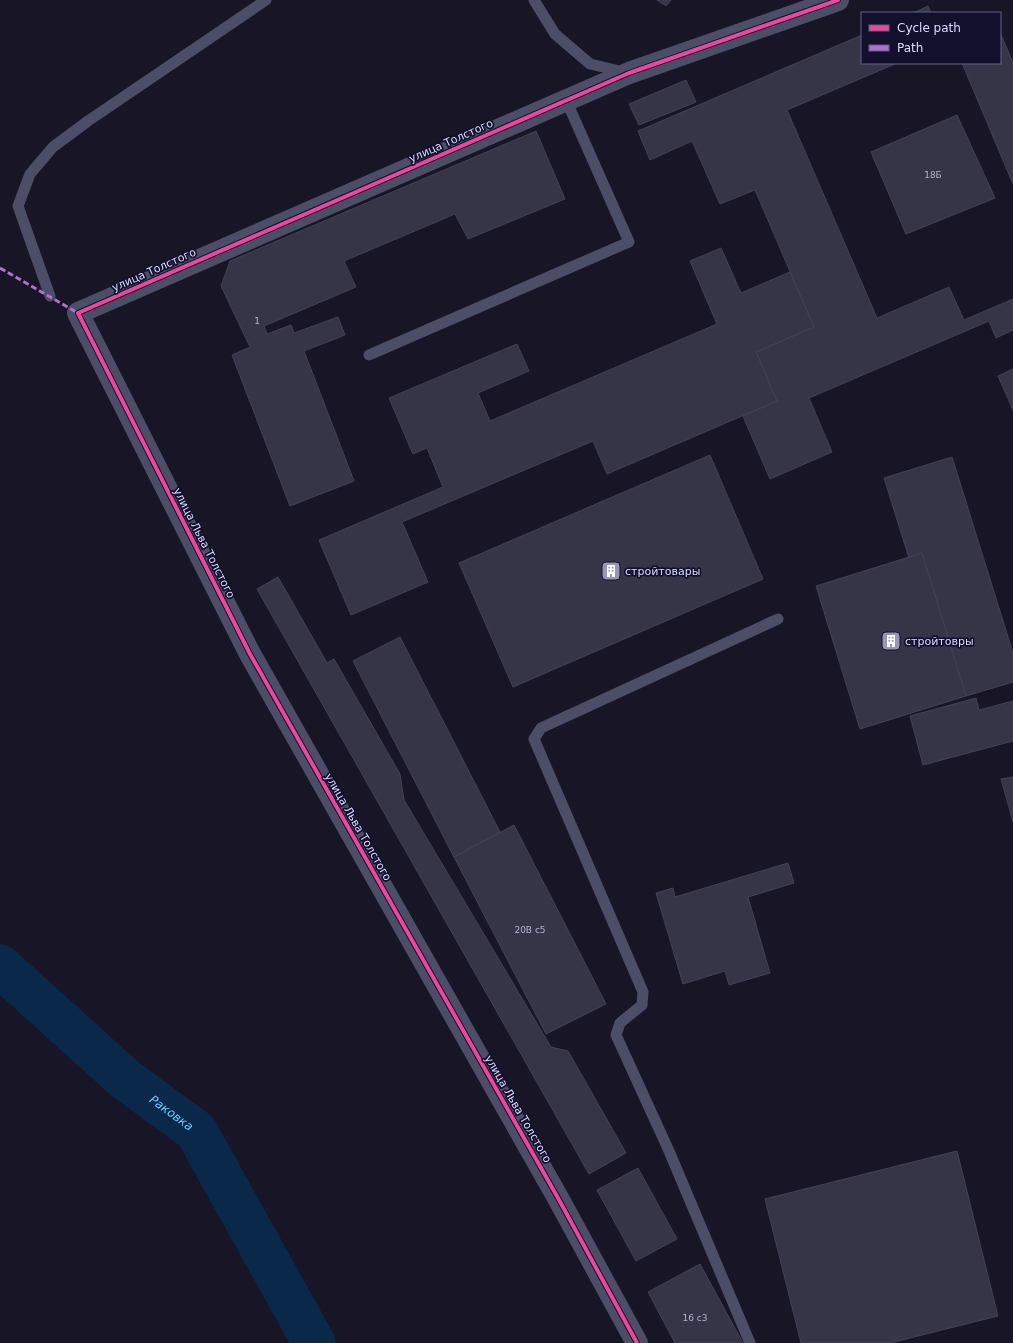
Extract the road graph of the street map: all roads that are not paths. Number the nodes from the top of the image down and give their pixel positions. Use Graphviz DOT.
graph roads {
  1 [pos="266,0"];
  2 [pos="534,0"];
  3 [pos="838,0"];
  4 [pos="629,73"];
  5 [pos="566,100"];
  6 [pos="50,296"];
  7 [pos="78,313"];
  8 [pos="369,355"];
  9 [pos="778,619"];
  10 [pos="637,1343"];
  11 [pos="750,1343"];
  1 -- 6 [label="lane"];
  2 -- 4 [label="lane"];
  3 -- 4 [label="street, улица Толстого"];
  4 -- 5 [label="street, улица Толстого"];
  5 -- 7 [label="street, улица Толстого"];
  5 -- 8 [label="lane"];
  7 -- 10 [label="street, улица Льва Толстого"];
  9 -- 11 [label="lane"];
}
